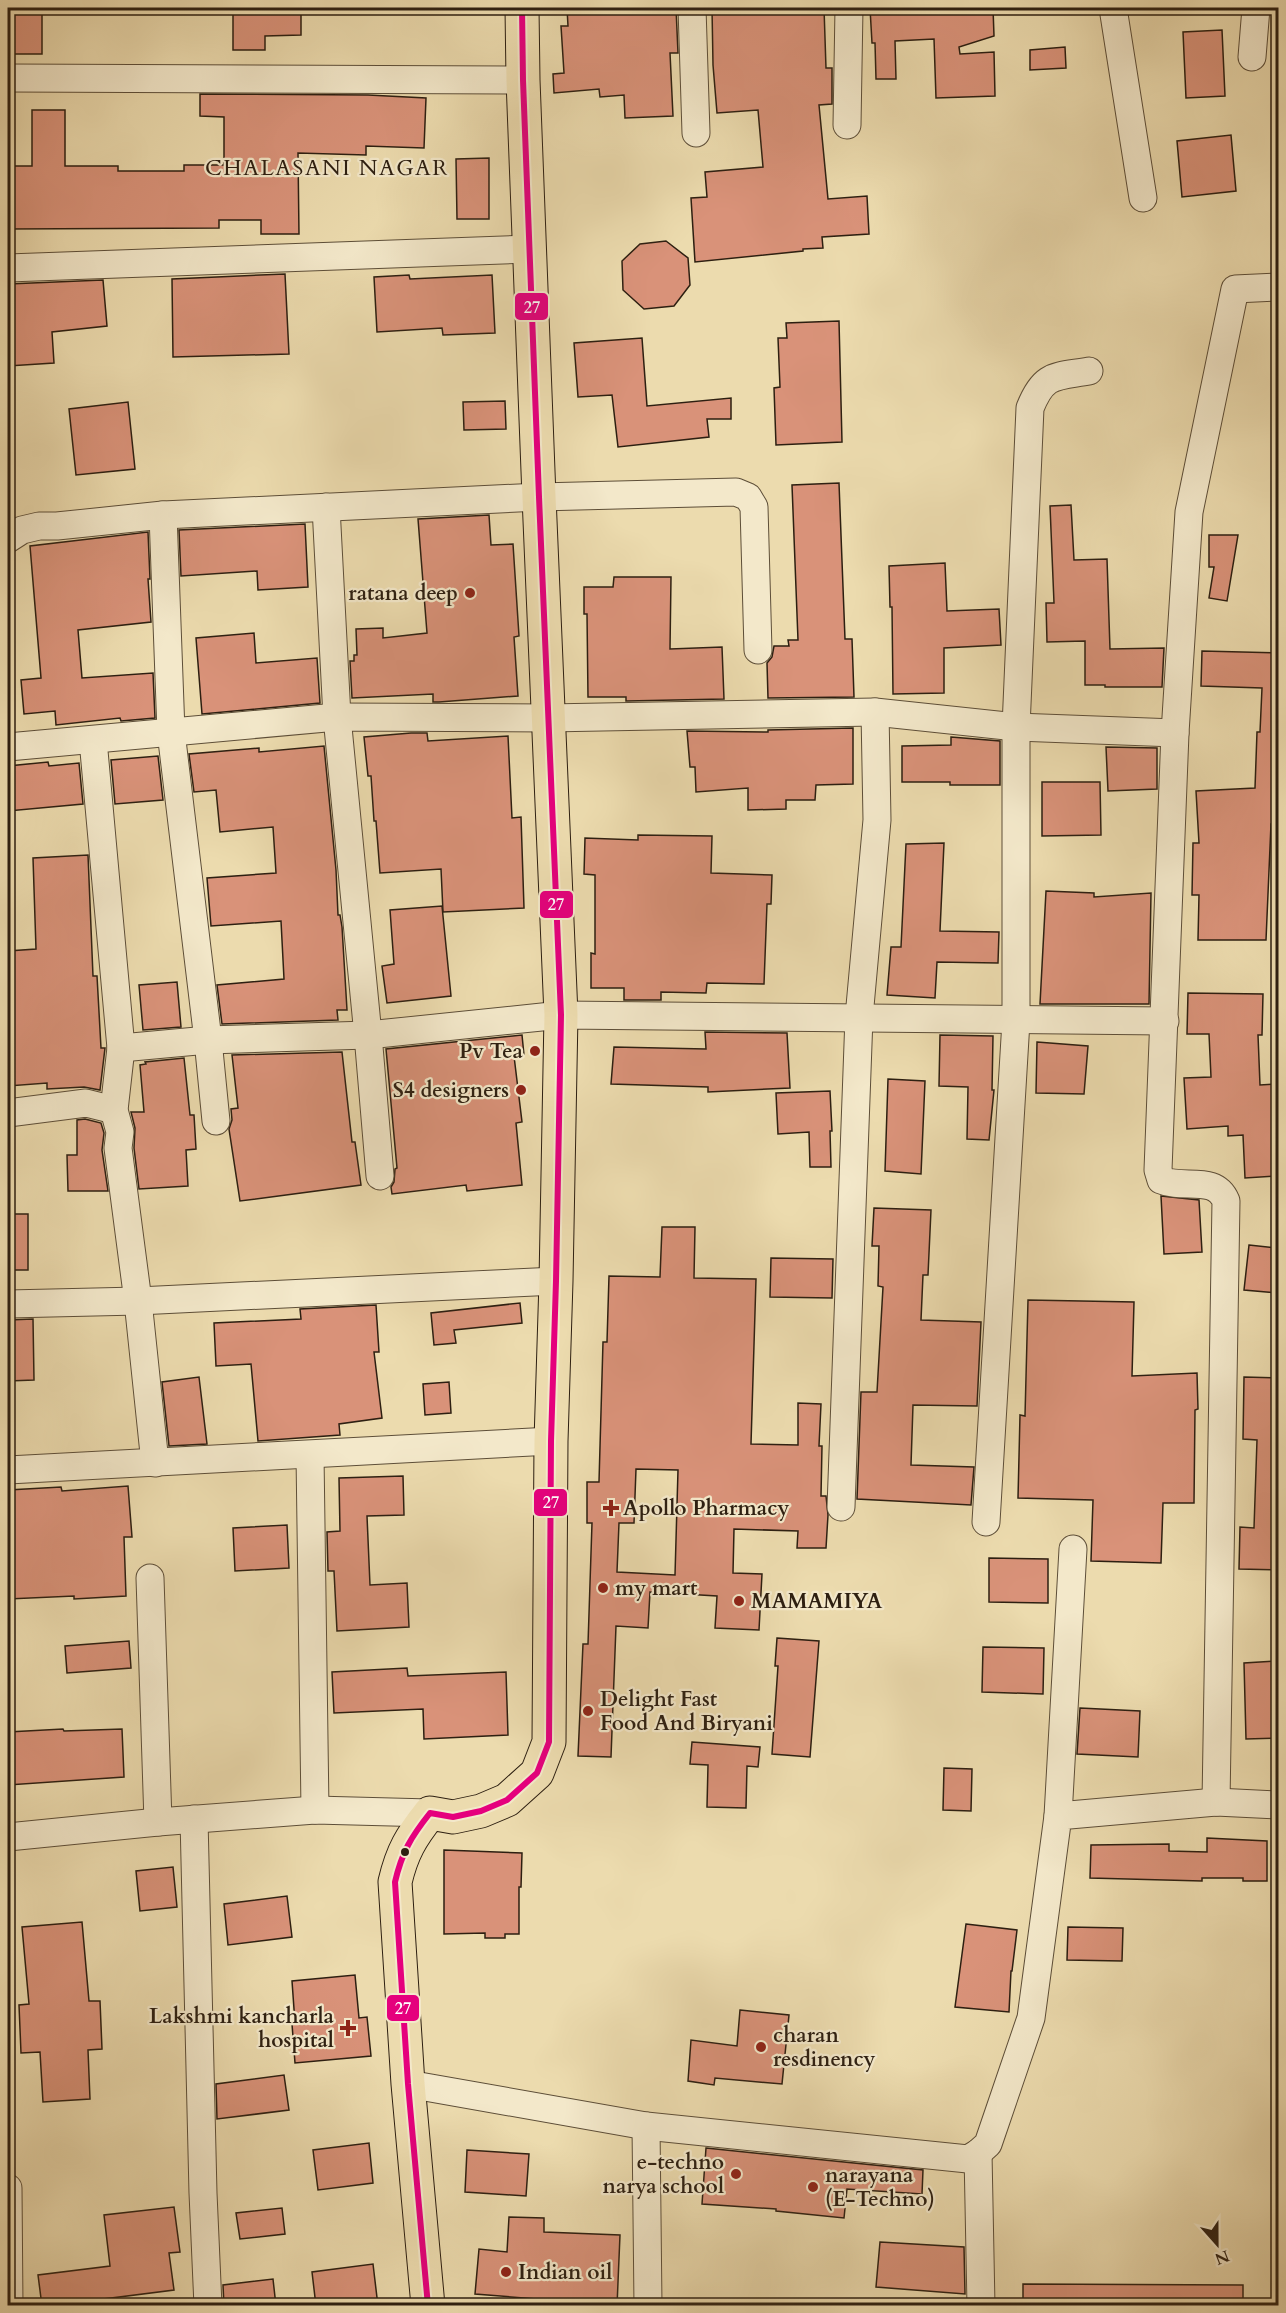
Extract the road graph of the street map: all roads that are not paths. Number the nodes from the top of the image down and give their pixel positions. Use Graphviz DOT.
graph roads {
  1 [pos="522,8"];
  2 [pos="692,8"];
  3 [pos="849,8"];
  4 [pos="1113,8"];
  5 [pos="1256,8"];
  6 [pos="1252,57"];
  7 [pos="8,78"];
  8 [pos="523,80"];
  9 [pos="847,124"];
  10 [pos="696,133"];
  11 [pos="1143,198"];
  12 [pos="530,249"];
  13 [pos="8,268"];
  14 [pos="1278,287"];
  15 [pos="1089,371"];
  16 [pos="539,497"];
  17 [pos="326,507"];
  18 [pos="163,515"];
  19 [pos="8,539"];
  20 [pos="758,650"];
  21 [pos="875,712"];
  22 [pos="337,717"];
  23 [pos="548,718"];
  24 [pos="1016,727"];
  25 [pos="171,732"];
  26 [pos="1175,733"];
  27 [pos="93,740"];
  28 [pos="8,747"];
  29 [pos="561,1015"];
  30 [pos="859,1017"];
  31 [pos="1016,1021"];
  32 [pos="1165,1021"];
  33 [pos="369,1035"];
  34 [pos="208,1040"];
  35 [pos="121,1048"];
  36 [pos="114,1110"];
  37 [pos="8,1113"];
  38 [pos="216,1121"];
  39 [pos="380,1176"];
  40 [pos="556,1281"];
  41 [pos="138,1301"];
  42 [pos="8,1304"];
  43 [pos="551,1441"];
  44 [pos="310,1455"];
  45 [pos="155,1463"];
  46 [pos="8,1470"];
  47 [pos="841,1507"];
  48 [pos="986,1522"];
  49 [pos="1073,1549"];
  50 [pos="150,1578"];
  51 [pos="1216,1803"];
  52 [pos="1278,1805"];
  53 [pos="315,1810"];
  54 [pos="430,1814"];
  55 [pos="1058,1816"];
  56 [pos="194,1819"];
  57 [pos="158,1822"];
  58 [pos="8,1838"];
  59 [pos="408,2084"];
  60 [pos="646,2126"];
  61 [pos="978,2153"];
  62 [pos="8,2188"];
  63 [pos="9,2306"];
  64 [pos="208,2306"];
  65 [pos="428,2306"];
  66 [pos="648,2306"];
  67 [pos="981,2306"];
  1 -- 8 [label="main road"];
  2 -- 10 [label="street"];
  3 -- 9 [label="street"];
  4 -- 11 [label="street"];
  5 -- 6 [label="street"];
  7 -- 8 [label="street"];
  8 -- 12 [label="main road"];
  12 -- 13 [label="street"];
  12 -- 16 [label="main road"];
  14 -- 26 [label="street"];
  15 -- 24 [label="street"];
  16 -- 17 [label="street"];
  16 -- 20 [label="street"];
  16 -- 23 [label="main road"];
  17 -- 18 [label="street"];
  17 -- 22 [label="street"];
  18 -- 19 [label="street"];
  18 -- 25 [label="street"];
  21 -- 23 [label="street"];
  21 -- 24 [label="street"];
  21 -- 30 [label="street"];
  22 -- 23 [label="street"];
  22 -- 25 [label="street"];
  22 -- 33 [label="street"];
  23 -- 29 [label="main road"];
  24 -- 26 [label="street"];
  24 -- 31 [label="street"];
  25 -- 27 [label="street"];
  25 -- 34 [label="street"];
  26 -- 32 [label="street"];
  27 -- 28 [label="street"];
  27 -- 35 [label="street"];
  29 -- 30 [label="street"];
  29 -- 33 [label="street"];
  29 -- 40 [label="main road"];
  30 -- 31 [label="street"];
  30 -- 47 [label="street"];
  31 -- 32 [label="street"];
  31 -- 48 [label="street"];
  32 -- 51 [label="street"];
  33 -- 34 [label="street"];
  33 -- 39 [label="street"];
  34 -- 35 [label="street"];
  34 -- 38 [label="street"];
  35 -- 36 [label="street"];
  36 -- 37 [label="street"];
  36 -- 41 [label="street"];
  40 -- 41 [label="street"];
  40 -- 43 [label="main road"];
  41 -- 42 [label="street"];
  41 -- 45 [label="street"];
  43 -- 44 [label="street"];
  43 -- 54 [label="main road"];
  44 -- 45 [label="street"];
  44 -- 53 [label="street"];
  45 -- 46 [label="street"];
  49 -- 55 [label="street"];
  50 -- 57 [label="street"];
  51 -- 52 [label="street"];
  51 -- 55 [label="street"];
  53 -- 54 [label="street"];
  53 -- 56 [label="street"];
  54 -- 59 [label="main road"];
  55 -- 61 [label="street"];
  56 -- 57 [label="street"];
  56 -- 64 [label="street"];
  57 -- 58 [label="street"];
  59 -- 60 [label="street"];
  59 -- 65 [label="main road"];
  60 -- 61 [label="street"];
  60 -- 66 [label="street"];
  61 -- 67 [label="street"];
  62 -- 63 [label="street"];
}
